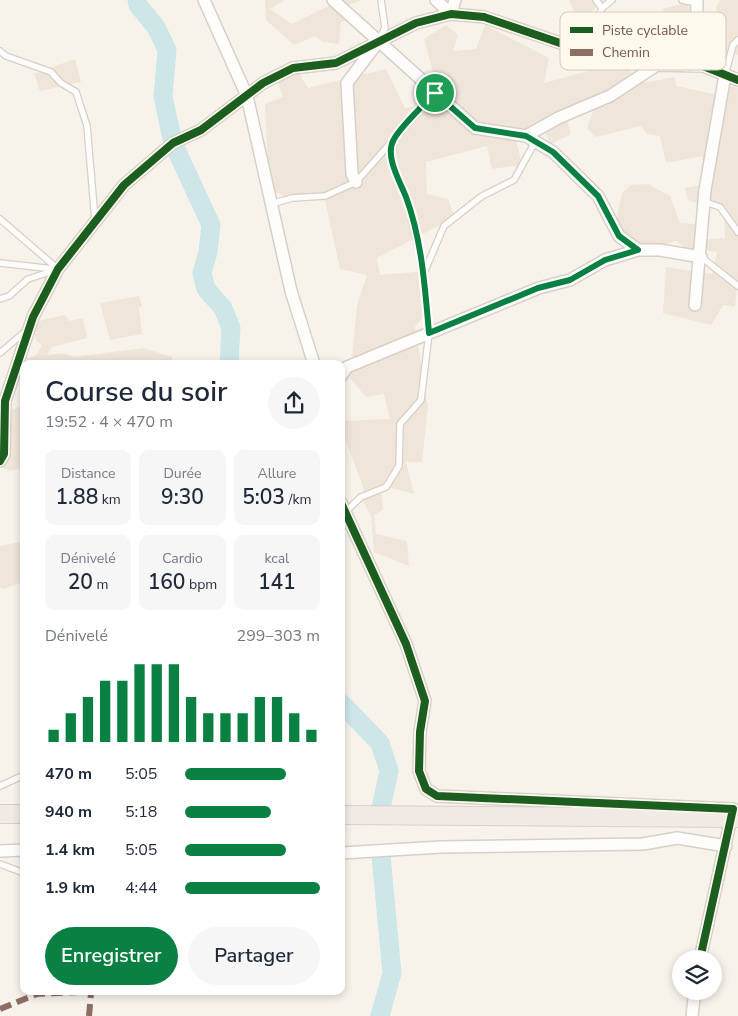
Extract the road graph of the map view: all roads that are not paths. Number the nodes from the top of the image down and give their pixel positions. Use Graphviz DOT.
graph roads {
  1 [pos="204,0"];
  2 [pos="333,0"];
  3 [pos="381,0"];
  4 [pos="436,0"];
  5 [pos="456,0"];
  6 [pos="596,0"];
  7 [pos="612,0"];
  8 [pos="682,0"];
  9 [pos="697,1"];
  10 [pos="602,8"];
  11 [pos="601,12"];
  12 [pos="451,14"];
  13 [pos="738,40"];
  14 [pos="378,42"];
  15 [pos="560,43"];
  16 [pos="0,52"];
  17 [pos="648,70"];
  18 [pos="709,70"];
  19 [pos="725,75"];
  20 [pos="738,80"];
  21 [pos="435,93"];
  22 [pos="247,96"];
  23 [pos="530,139"];
  24 [pos="394,140"];
  25 [pos="356,182"];
  26 [pos="705,202"];
  27 [pos="271,204"];
  28 [pos="0,219"];
  29 [pos="738,220"];
  30 [pos="96,222"];
  31 [pos="732,224"];
  32 [pos="738,232"];
  33 [pos="638,250"];
  34 [pos="701,257"];
  35 [pos="0,263"];
  36 [pos="58,270"];
  37 [pos="424,273"];
  38 [pos="738,286"];
  39 [pos="0,299"];
  40 [pos="695,306"];
  41 [pos="30,328"];
  42 [pos="429,333"];
  43 [pos="0,353"];
  44 [pos="313,360"];
  45 [pos="345,370"];
  46 [pos="0,461"];
  47 [pos="345,507"];
  48 [pos="345,512"];
  49 [pos="20,777"];
  50 [pos="0,786"];
  51 [pos="0,814"];
  52 [pos="20,814"];
  53 [pos="345,815"];
  54 [pos="734,818"];
  55 [pos="726,846"];
  56 [pos="20,850"];
  57 [pos="0,851"];
  58 [pos="345,853"];
  59 [pos="0,864"];
  60 [pos="20,872"];
  61 [pos="702,950"];
  62 [pos="694,1000"];
  63 [pos="692,1016"];
  1 -- 22 [label="street"];
  2 -- 14 [label="street"];
  3 -- 14 [label="lane"];
  4 -- 12 [label="street"];
  5 -- 12 [label="street"];
  6 -- 10 [label="lane"];
  7 -- 10 [label="lane"];
  8 -- 9 [label="lane"];
  10 -- 11 [label="lane"];
  12 -- 14 [label="street"];
  12 -- 15 [label="street"];
  13 -- 19 [label="lane"];
  14 -- 21 [label="street"];
  14 -- 22 [label="street"];
  14 -- 25 [label="street"];
  16 -- 30 [label="lane"];
  17 -- 23 [label="street"];
  18 -- 19 [label="street"];
  19 -- 20 [label="street"];
  19 -- 26 [label="street"];
  21 -- 23 [label="street"];
  21 -- 24 [label="lane"];
  22 -- 27 [label="street"];
  22 -- 30 [label="street"];
  23 -- 33 [label="street"];
  23 -- 37 [label="lane"];
  24 -- 25 [label="lane"];
  24 -- 37 [label="lane"];
  25 -- 27 [label="lane"];
  26 -- 31 [label="lane"];
  26 -- 34 [label="street"];
  27 -- 44 [label="street"];
  28 -- 36 [label="lane"];
  29 -- 31 [label="lane"];
  30 -- 36 [label="street"];
  31 -- 32 [label="lane"];
  33 -- 34 [label="street"];
  33 -- 42 [label="street"];
  34 -- 38 [label="lane"];
  34 -- 40 [label="street"];
  35 -- 36 [label="lane"];
  36 -- 39 [label="lane"];
  36 -- 41 [label="street"];
  37 -- 42 [label="lane"];
  41 -- 43 [label="lane"];
  41 -- 46 [label="street"];
  42 -- 45 [label="street"];
  42 -- 47 [label="lane"];
  48 -- 54 [label="street"];
  49 -- 50 [label="lane"];
  51 -- 52 [label="highway"];
  53 -- 54 [label="highway"];
  54 -- 55 [label="street"];
  55 -- 58 [label="street"];
  55 -- 61 [label="street"];
  56 -- 57 [label="street"];
  59 -- 60 [label="lane"];
  62 -- 63 [label="street"];
}
